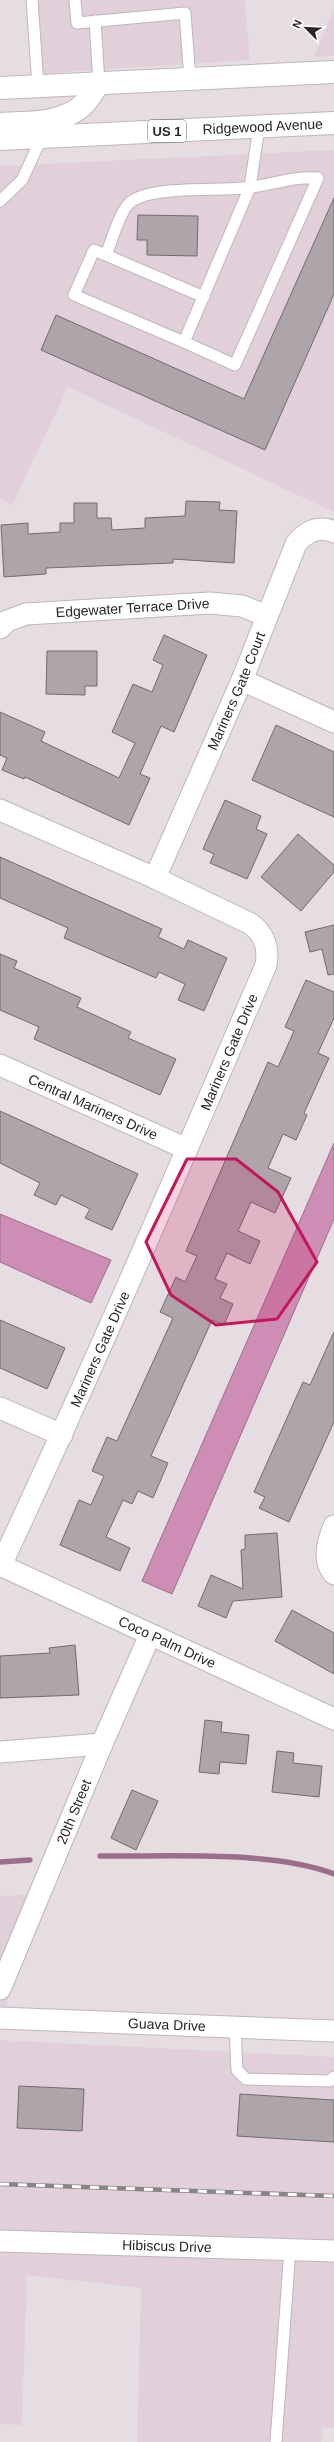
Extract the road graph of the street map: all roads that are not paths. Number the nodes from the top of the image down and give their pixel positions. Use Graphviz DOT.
graph roads {
  1 [pos="32,0"];
  2 [pos="75,0"];
  3 [pos="95,21"];
  4 [pos="334,72"];
  5 [pos="190,79"];
  6 [pos="100,83"];
  7 [pos="38,86"];
  8 [pos="0,88"];
  9 [pos="334,123"];
  10 [pos="0,124"];
  11 [pos="259,127"];
  12 [pos="42,137"];
  13 [pos="0,139"];
  14 [pos="250,187"];
  15 [pos="0,201"];
  16 [pos="106,255"];
  17 [pos="204,298"];
  18 [pos="184,342"];
  19 [pos="334,532"];
  20 [pos="267,616"];
  21 [pos="0,628"];
  22 [pos="242,680"];
  23 [pos="334,722"];
  24 [pos="0,810"];
  25 [pos="155,878"];
  26 [pos="0,1065"];
  27 [pos="187,1149"];
  28 [pos="0,1408"];
  29 [pos="62,1435"];
  30 [pos="334,1526"];
  31 [pos="1,1565"];
  32 [pos="334,1574"];
  33 [pos="150,1635"];
  34 [pos="334,1719"];
  35 [pos="102,1744"];
  36 [pos="0,1752"];
  37 [pos="0,1989"];
  38 [pos="0,2018"];
  39 [pos="235,2028"];
  40 [pos="334,2031"];
  41 [pos="334,2076"];
  42 [pos="0,2241"];
  43 [pos="290,2249"];
  44 [pos="334,2251"];
  45 [pos="276,2442"];
  1 -- 7 [label="lane"];
  2 -- 3 [label="lane"];
  3 -- 5 [label="lane"];
  3 -- 6 [label="lane"];
  4 -- 5 [label="main road"];
  5 -- 6 [label="main road"];
  6 -- 7 [label="main road"];
  6 -- 10 [label="main road"];
  7 -- 8 [label="main road"];
  9 -- 11 [label="main road, Ridgewood Avenue / US 1"];
  11 -- 12 [label="main road, Ridgewood Avenue / US 1"];
  11 -- 14 [label="lane"];
  12 -- 13 [label="main road, Ridgewood Avenue / US 1"];
  12 -- 15 [label="lane"];
  14 -- 16 [label="lane"];
  14 -- 17 [label="lane"];
  14 -- 18 [label="lane"];
  16 -- 17 [label="lane"];
  16 -- 18 [label="lane"];
  17 -- 18 [label="lane"];
  19 -- 20 [label="street, Mariners Gate Court"];
  20 -- 21 [label="street, Edgewater Terrace Drive"];
  20 -- 22 [label="street, Mariners Gate Court"];
  22 -- 23 [label="street"];
  22 -- 25 [label="street, Mariners Gate Court"];
  24 -- 25 [label="street, Mariners Gate Drive"];
  25 -- 27 [label="street, Mariners Gate Drive"];
  26 -- 27 [label="street, Central Mariners Drive"];
  27 -- 29 [label="street, Mariners Gate Drive"];
  28 -- 29 [label="street"];
  29 -- 31 [label="street, Mariners Gate Drive"];
  30 -- 32 [label="street"];
  31 -- 33 [label="street, Coco Palm Drive"];
  33 -- 34 [label="street, Coco Palm Drive"];
  33 -- 35 [label="street, 20th Street"];
  35 -- 36 [label="street"];
  35 -- 37 [label="street, 20th Street"];
  38 -- 39 [label="street, Guava Drive"];
  39 -- 40 [label="street, Guava Drive"];
  39 -- 41 [label="lane"];
  42 -- 43 [label="street, Hibiscus Drive"];
  43 -- 44 [label="street, Hibiscus Drive"];
  43 -- 45 [label="lane"];
}
